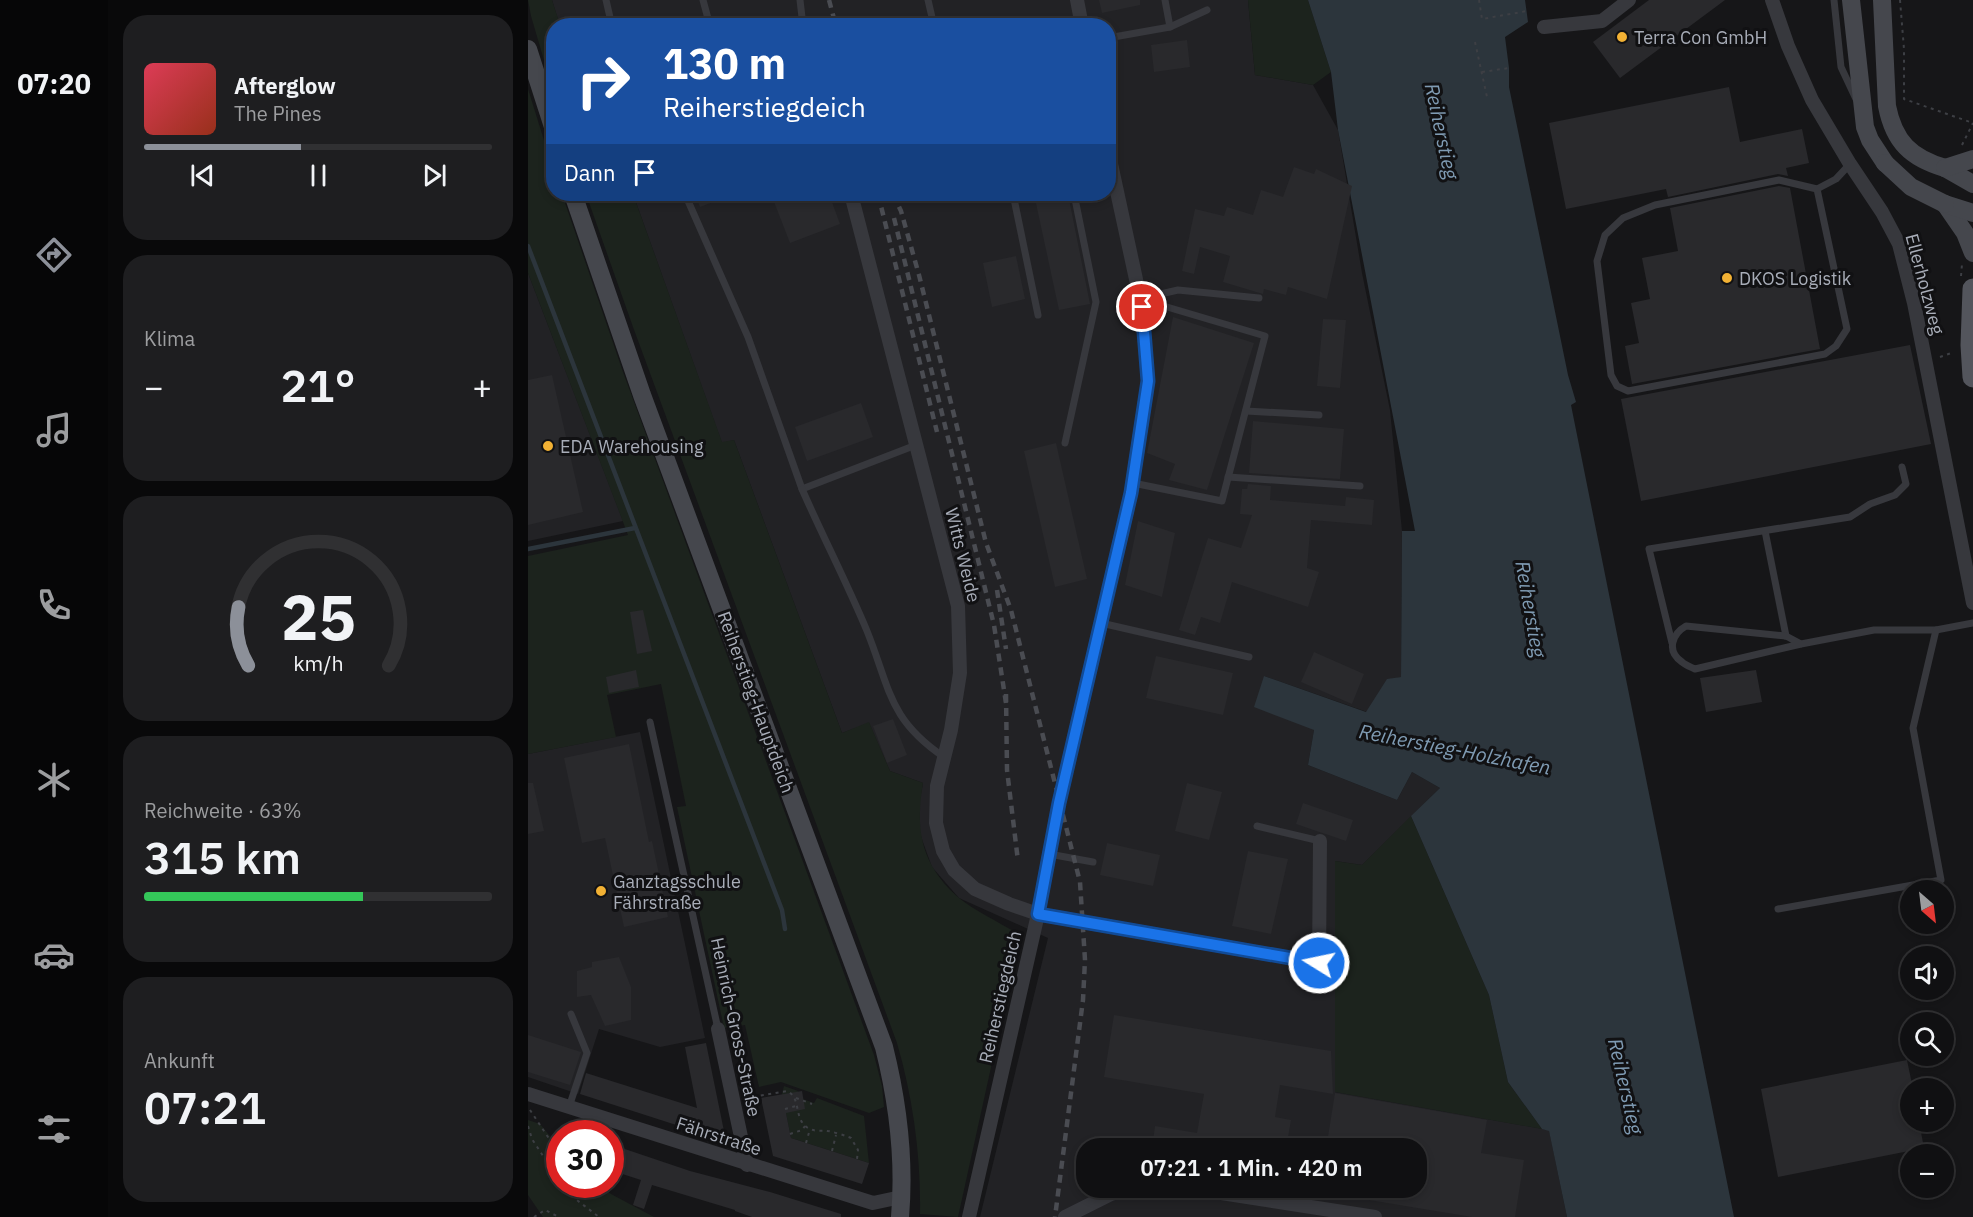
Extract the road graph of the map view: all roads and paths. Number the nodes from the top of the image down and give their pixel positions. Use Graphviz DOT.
graph roads {
  1 [pos="606,0"];
  2 [pos="703,0"];
  3 [pos="800,0"];
  4 [pos="928,0"];
  5 [pos="1077,0"];
  6 [pos="1165,0"];
  7 [pos="1479,0"];
  8 [pos="1629,0"];
  9 [pos="1772,0"];
  10 [pos="1834,0"];
  11 [pos="1851,0"];
  12 [pos="1882,0"];
  13 [pos="1900,0"];
  14 [pos="1207,10"];
  15 [pos="1527,11"];
  16 [pos="610,18"];
  17 [pos="708,18"];
  18 [pos="802,18"];
  19 [pos="932,18"];
  20 [pos="1080,18"];
  21 [pos="1170,27"];
  22 [pos="1544,27"];
  23 [pos="1116,37"];
  24 [pos="1475,42"];
  25 [pos="528,49"];
  26 [pos="1509,68"];
  27 [pos="1482,72"];
  28 [pos="1487,97"];
  29 [pos="546,105"];
  30 [pos="1862,111"];
  31 [pos="1973,123"];
  32 [pos="1966,155"];
  33 [pos="1850,164"];
  34 [pos="1945,168"];
  35 [pos="1973,184"];
  36 [pos="1116,187"];
  37 [pos="1817,189"];
  38 [pos="575,201"];
  39 [pos="688,201"];
  40 [pos="853,201"];
  41 [pos="1014,201"];
  42 [pos="1075,201"];
  43 [pos="1945,204"];
  44 [pos="1973,213"];
  45 [pos="1967,254"];
  46 [pos="1967,287"];
  47 [pos="1259,298"];
  48 [pos="1140,299"];
  49 [pos="1038,315"];
  50 [pos="1960,350"];
  51 [pos="1926,362"];
  52 [pos="1973,376"];
  53 [pos="1246,411"];
  54 [pos="1319,415"];
  55 [pos="1065,443"];
  56 [pos="916,445"];
  57 [pos="1902,467"];
  58 [pos="1228,477"];
  59 [pos="1132,483"];
  60 [pos="1360,486"];
  61 [pos="802,489"];
  62 [pos="1765,531"];
  63 [pos="1973,603"];
  64 [pos="1101,623"];
  65 [pos="1973,623"];
  66 [pos="1935,630"];
  67 [pos="1786,636"];
  68 [pos="1672,642"];
  69 [pos="1801,644"];
  70 [pos="1249,657"];
  71 [pos="651,722"];
  72 [pos="944,757"];
  73 [pos="1257,826"];
  74 [pos="1320,841"];
  75 [pos="1049,854"];
  76 [pos="1093,862"];
  77 [pos="1778,909"];
  78 [pos="1038,914"];
  79 [pos="571,1014"];
  80 [pos="718,1029"];
  81 [pos="528,1094"];
  82 [pos="760,1095"];
  83 [pos="796,1098"];
  84 [pos="812,1104"];
  85 [pos="796,1106"];
  86 [pos="569,1107"];
  87 [pos="528,1108"];
  88 [pos="785,1109"];
  89 [pos="528,1126"];
  90 [pos="805,1126"];
  91 [pos="810,1129"];
  92 [pos="546,1134"];
  93 [pos="790,1134"];
  94 [pos="836,1135"];
  95 [pos="806,1143"];
  96 [pos="832,1151"];
  97 [pos="857,1159"];
  98 [pos="546,1161"];
  99 [pos="747,1165"];
  100 [pos="901,1197"];
  101 [pos="574,1198"];
  102 [pos="1103,1198"];
  103 [pos="1253,1198"];
  104 [pos="534,1217"];
  105 [pos="559,1217"];
  106 [pos="599,1217"];
  107 [pos="900,1217"];
  108 [pos="969,1217"];
  109 [pos="1065,1217"];
  110 [pos="1375,1217"];
  1 -- 16 [label="lane"];
  2 -- 17 [label="lane"];
  3 -- 18 [label="lane"];
  4 -- 19 [label="lane"];
  5 -- 20 [label="street"];
  6 -- 21 [label="lane"];
  7 -- 15 [label="path"];
  8 -- 22 [label="street"];
  9 -- 33 [label="street, Ellerholzweg"];
  10 -- 30 [label="lane"];
  11 -- 30 [label="main road"];
  12 -- 34 [label="main road"];
  13 -- 31 [label="path"];
  14 -- 21 [label="lane"];
  21 -- 23 [label="lane"];
  24 -- 27 [label="path"];
  25 -- 29 [label="main road"];
  26 -- 27 [label="path"];
  27 -- 28 [label="path"];
  30 -- 43 [label="main road, bridge"];
  31 -- 32 [label="path"];
  32 -- 34 [label="main road, bridge"];
  33 -- 37 [label="lane"];
  33 -- 51 [label="street, Ellerholzweg"];
  34 -- 35 [label="main road, bridge"];
  36 -- 48 [label="street, Reiherstiegdeich"];
  37 -- 37 [label="lane"];
  38 -- 100 [label="main road, Reiherstieg-Hauptdeich"];
  39 -- 61 [label="lane"];
  40 -- 56 [label="street, Witts Weide"];
  41 -- 49 [label="lane"];
  42 -- 55 [label="lane"];
  43 -- 44 [label="main road"];
  43 -- 45 [label="main road"];
  45 -- 46 [label="path"];
  46 -- 52 [label="main road"];
  47 -- 48 [label="lane"];
  48 -- 53 [label="lane"];
  48 -- 59 [label="street, Reiherstiegdeich"];
  50 -- 51 [label="path"];
  51 -- 63 [label="street, Ellerholzweg"];
  53 -- 54 [label="lane"];
  53 -- 58 [label="lane"];
  56 -- 61 [label="lane"];
  56 -- 72 [label="street, Witts Weide"];
  57 -- 62 [label="lane"];
  58 -- 59 [label="lane"];
  58 -- 60 [label="lane"];
  59 -- 64 [label="street, Reiherstiegdeich"];
  61 -- 72 [label="lane"];
  62 -- 67 [label="lane"];
  62 -- 68 [label="lane"];
  64 -- 70 [label="lane"];
  64 -- 75 [label="street, Reiherstiegdeich"];
  65 -- 66 [label="lane"];
  66 -- 69 [label="lane"];
  66 -- 77 [label="lane"];
  67 -- 68 [label="lane"];
  67 -- 69 [label="lane"];
  68 -- 69 [label="lane"];
  71 -- 80 [label="lane, Heinrich-Gross-Straße"];
  72 -- 78 [label="street, Witts Weide"];
  73 -- 74 [label="lane"];
  74 -- 78 [label="street, Witts Weide"];
  75 -- 76 [label="lane"];
  75 -- 78 [label="street, Reiherstiegdeich"];
  78 -- 108 [label="street, Reiherstiegdeich"];
  79 -- 86 [label="lane"];
  80 -- 99 [label="street, Heinrich-Gross-Straße"];
  81 -- 86 [label="street, Fährstraße"];
  82 -- 83 [label="path"];
  83 -- 84 [label="path"];
  83 -- 85 [label="path"];
  85 -- 88 [label="path"];
  85 -- 90 [label="path"];
  86 -- 99 [label="street, Fährstraße"];
  87 -- 92 [label="path"];
  89 -- 98 [label="path"];
  90 -- 91 [label="path"];
  90 -- 93 [label="path"];
  91 -- 94 [label="path"];
  91 -- 95 [label="path"];
  94 -- 96 [label="path"];
  94 -- 97 [label="path"];
  99 -- 100 [label="street, Fährstraße"];
  100 -- 107 [label="main road, Reiherstieg-Hauptdeich"];
  101 -- 106 [label="path"];
  102 -- 109 [label="street"];
  103 -- 110 [label="street"];
  104 -- 105 [label="path"];
}
